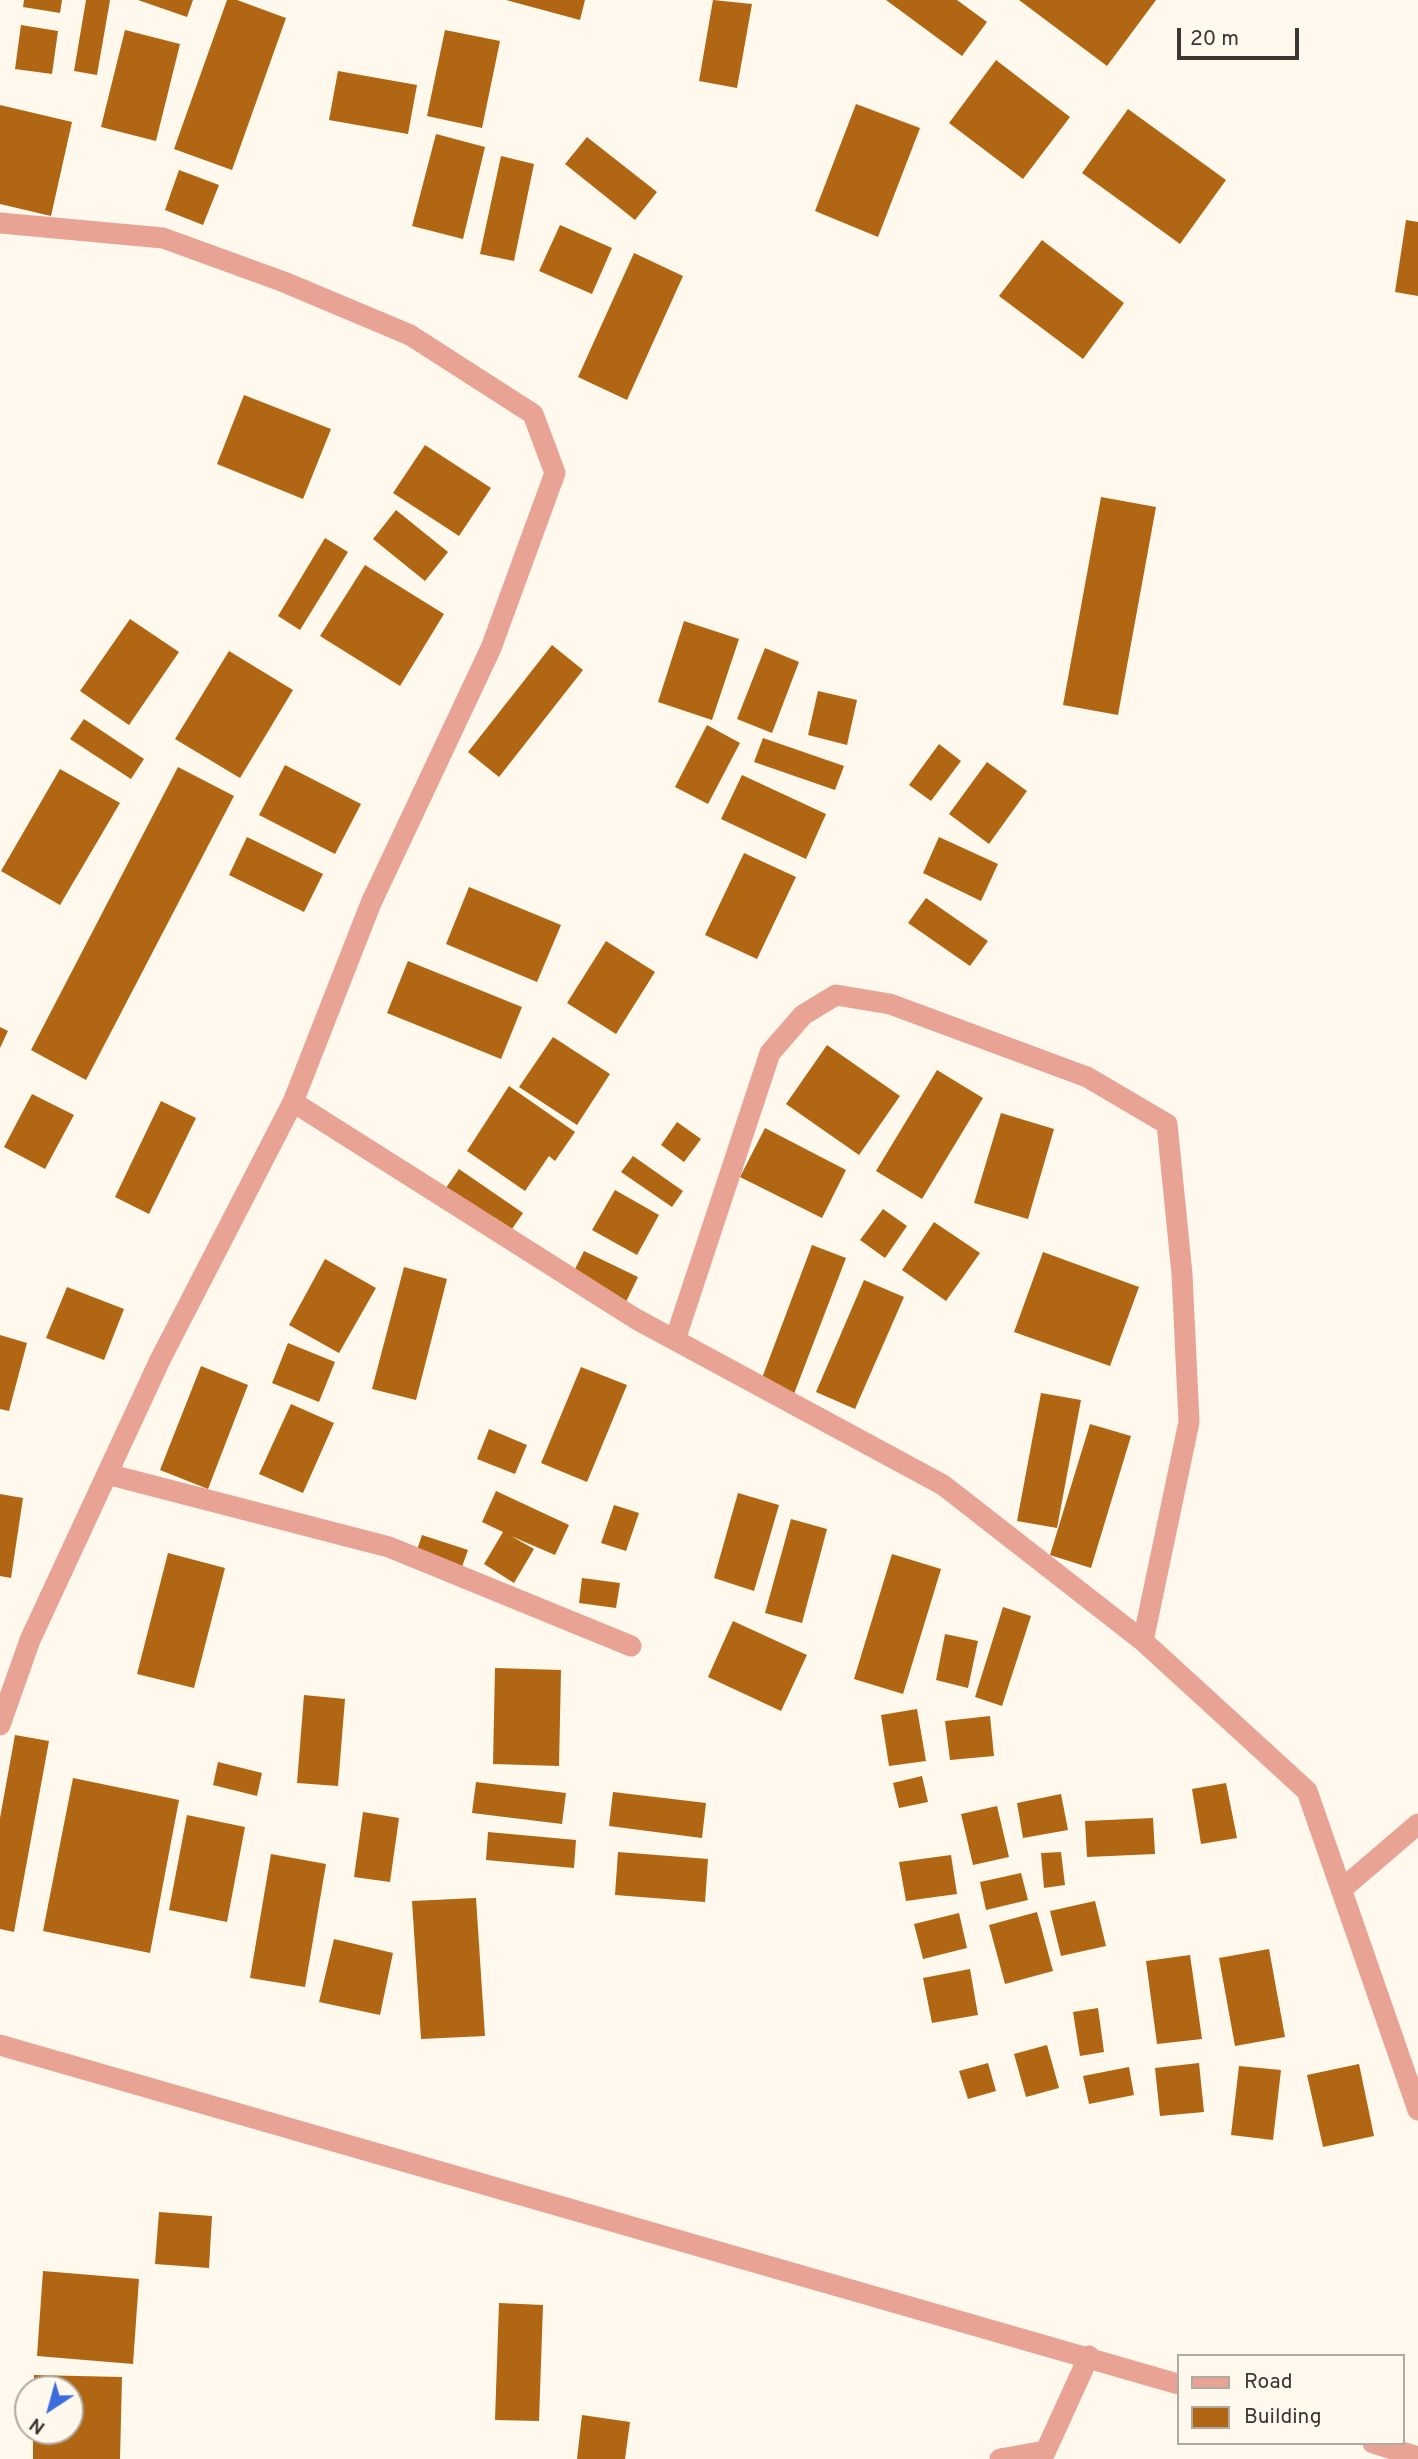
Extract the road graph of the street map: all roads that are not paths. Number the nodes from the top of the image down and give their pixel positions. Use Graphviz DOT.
graph roads {
  1 [pos="0,223"];
  2 [pos="293,1102"];
  3 [pos="675,1340"];
  4 [pos="107,1474"];
  5 [pos="1143,1641"];
  6 [pos="631,1646"];
  7 [pos="0,1725"];
  8 [pos="1418,1824"];
  9 [pos="1342,1889"];
  10 [pos="0,2045"];
  11 [pos="1418,2110"];
  12 [pos="1089,2356"];
  13 [pos="1176,2383"];
  14 [pos="1379,2445"];
  15 [pos="1044,2455"];
  16 [pos="1418,2457"];
  17 [pos="1000,2459"];
  1 -- 2 [label="street"];
  2 -- 3 [label="street"];
  2 -- 4 [label="street"];
  3 -- 5 [label="street"];
  3 -- 5 [label="street"];
  4 -- 6 [label="street"];
  4 -- 7 [label="street"];
  5 -- 9 [label="street"];
  8 -- 9 [label="street"];
  9 -- 11 [label="street"];
  10 -- 12 [label="street"];
  12 -- 13 [label="street"];
  12 -- 15 [label="street"];
  14 -- 16 [label="street"];
  15 -- 17 [label="street"];
}
